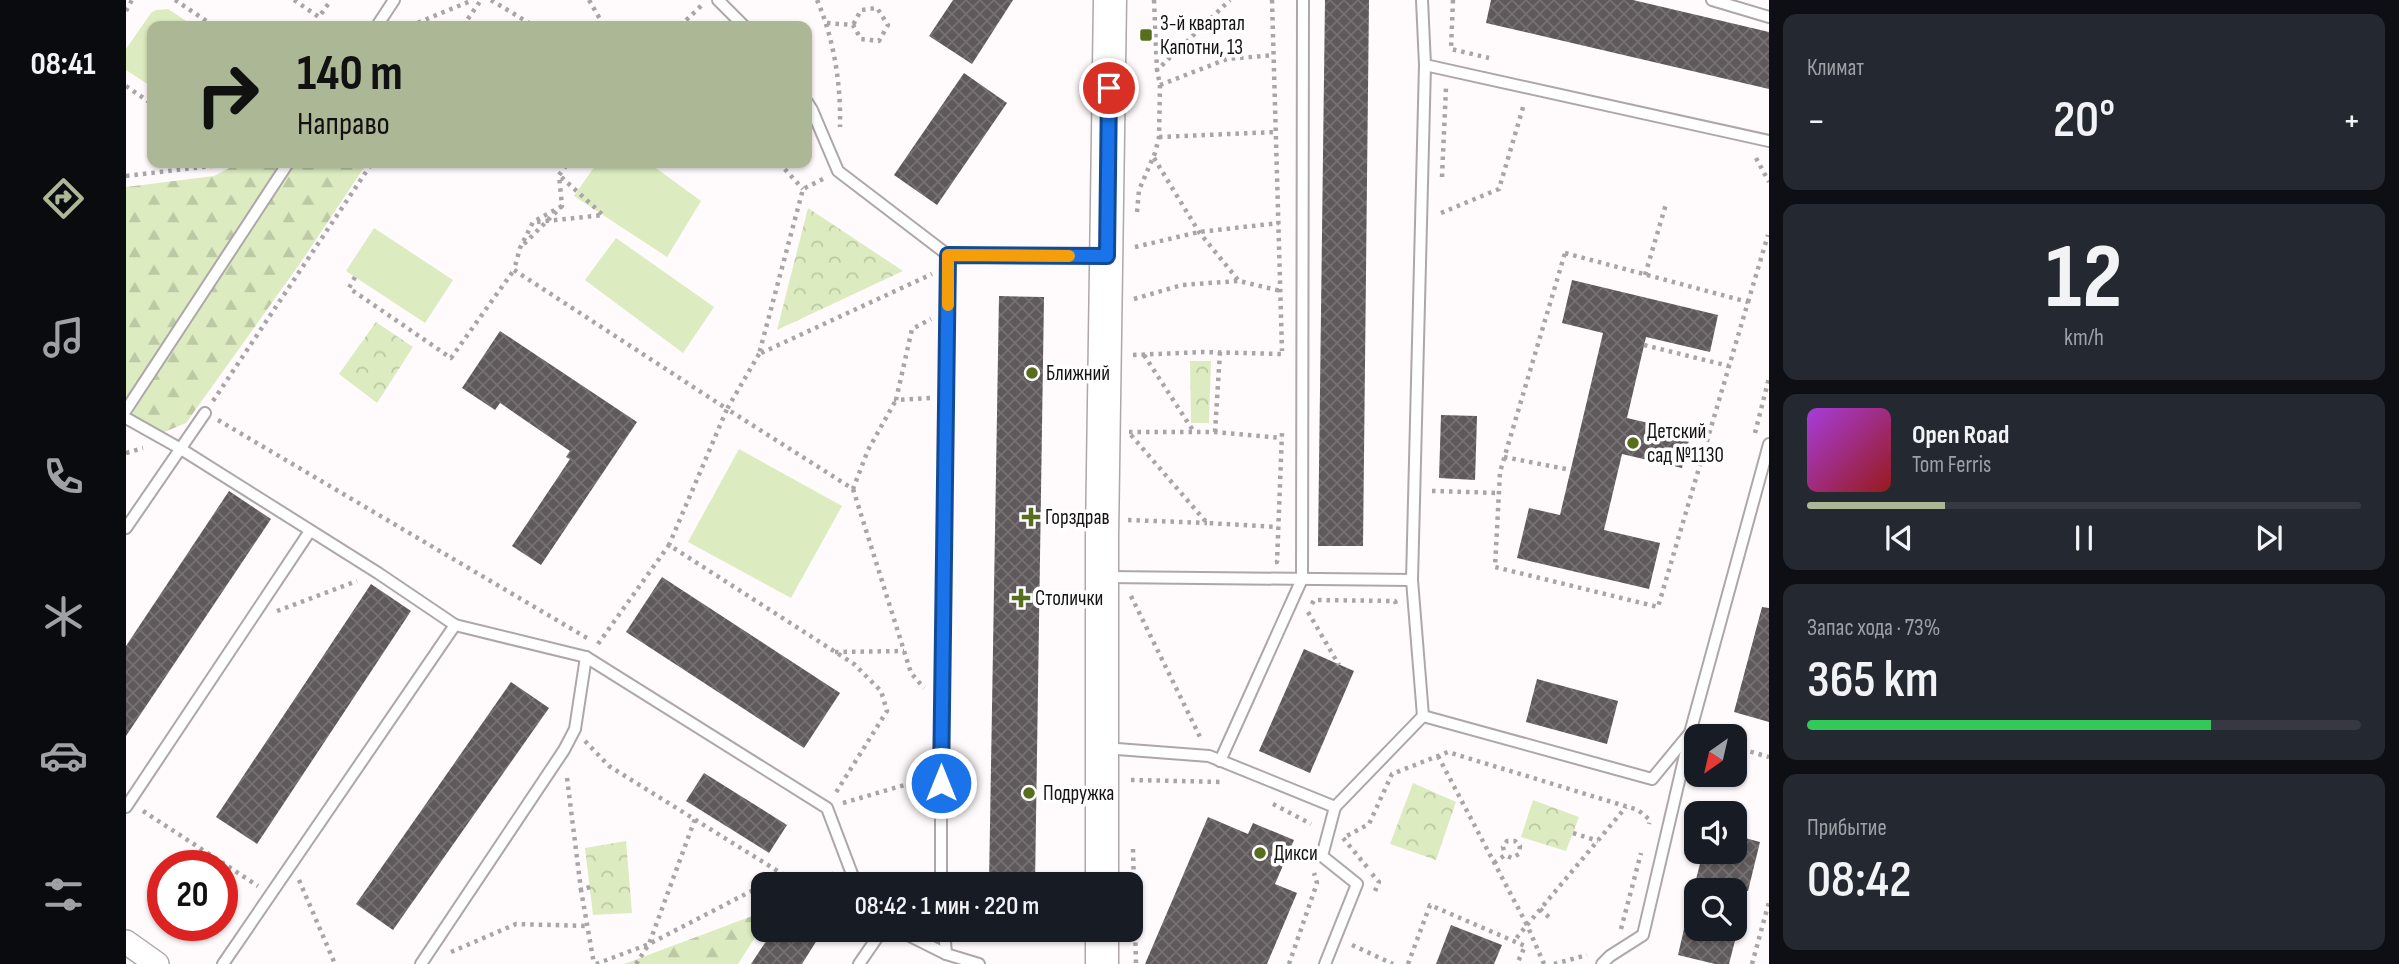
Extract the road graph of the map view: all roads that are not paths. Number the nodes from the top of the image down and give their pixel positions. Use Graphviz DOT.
graph roads {
  1 [pos="394,0"];
  2 [pos="718,0"];
  3 [pos="1110,0"];
  4 [pos="1303,0"];
  5 [pos="1422,0"];
  6 [pos="1712,0"];
  7 [pos="1769,17"];
  8 [pos="380,21"];
  9 [pos="739,21"];
  10 [pos="1425,65"];
  11 [pos="812,110"];
  12 [pos="1769,141"];
  13 [pos="285,168"];
  14 [pos="1126,254"];
  15 [pos="948,261"];
  16 [pos="126,410"];
  17 [pos="205,413"];
  18 [pos="126,418"];
  19 [pos="1769,444"];
  20 [pos="181,449"];
  21 [pos="126,528"];
  22 [pos="310,531"];
  23 [pos="1302,579"];
  24 [pos="1412,580"];
  25 [pos="1113,587"];
  26 [pos="455,625"];
  27 [pos="586,657"];
  28 [pos="1423,716"];
  29 [pos="1692,724"];
  30 [pos="1684,740"];
  31 [pos="1101,748"];
  32 [pos="1684,759"];
  33 [pos="1220,761"];
  34 [pos="128,805"];
  35 [pos="1335,807"];
  36 [pos="851,872"];
  37 [pos="941,872"];
  38 [pos="1102,872"];
  39 [pos="126,942"];
  40 [pos="874,942"];
  41 [pos="922,942"];
  42 [pos="945,942"];
  43 [pos="1102,942"];
  44 [pos="946,954"];
  45 [pos="158,964"];
  46 [pos="223,964"];
  47 [pos="421,964"];
  48 [pos="859,964"];
  49 [pos="979,964"];
  50 [pos="1102,964"];
  51 [pos="1325,964"];
  52 [pos="1602,964"];
  1 -- 8 [label="lane"];
  2 -- 9 [label="lane"];
  3 -- 14 [label="street"];
  4 -- 23 [label="lane"];
  5 -- 10 [label="lane"];
  6 -- 7 [label="lane"];
  10 -- 12 [label="lane"];
  10 -- 24 [label="lane"];
  11 -- 15 [label="lane"];
  13 -- 16 [label="lane"];
  14 -- 15 [label="lane"];
  14 -- 25 [label="street"];
  15 -- 37 [label="lane"];
  17 -- 20 [label="lane"];
  18 -- 20 [label="lane"];
  19 -- 29 [label="lane"];
  20 -- 21 [label="lane"];
  20 -- 22 [label="lane"];
  22 -- 26 [label="lane"];
  22 -- 34 [label="lane"];
  23 -- 24 [label="lane"];
  23 -- 25 [label="lane"];
  23 -- 33 [label="lane"];
  24 -- 28 [label="lane"];
  25 -- 31 [label="street"];
  26 -- 27 [label="lane"];
  26 -- 46 [label="lane"];
  27 -- 36 [label="lane"];
  27 -- 47 [label="lane"];
  28 -- 30 [label="lane"];
  28 -- 35 [label="lane"];
  31 -- 33 [label="lane"];
  31 -- 38 [label="street"];
  32 -- 52 [label="lane"];
  33 -- 35 [label="lane"];
  35 -- 51 [label="lane"];
  39 -- 45 [label="street"];
  40 -- 48 [label="lane"];
  41 -- 44 [label="lane"];
  42 -- 44 [label="lane"];
  43 -- 50 [label="street"];
  44 -- 49 [label="lane"];
}
